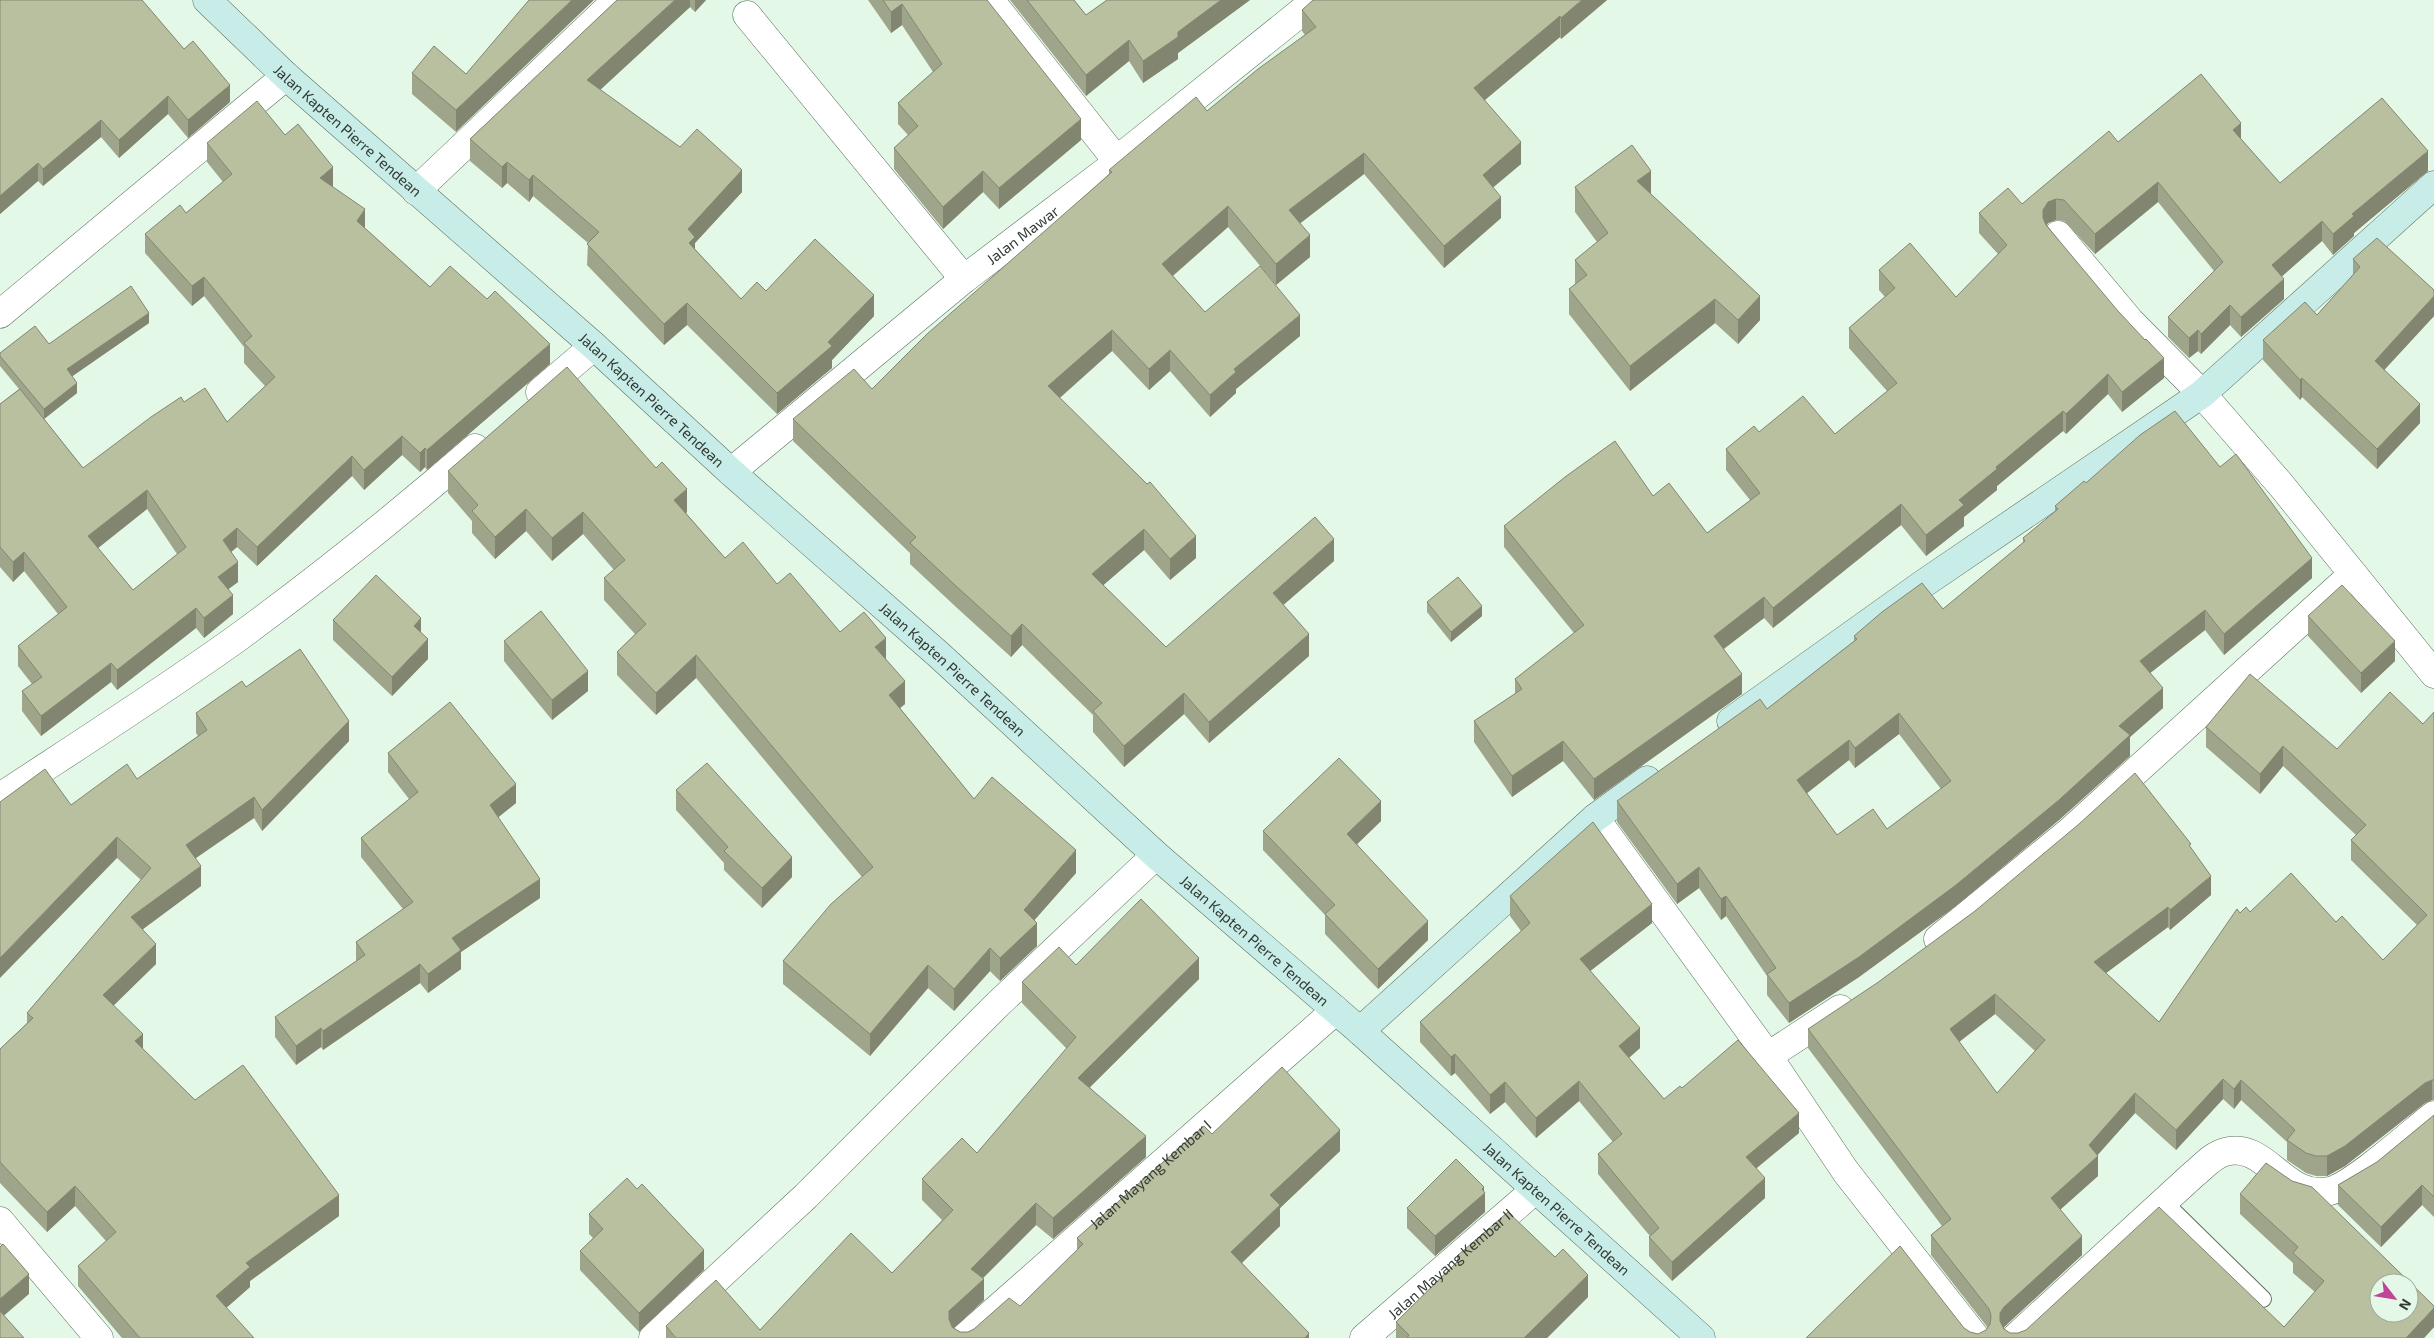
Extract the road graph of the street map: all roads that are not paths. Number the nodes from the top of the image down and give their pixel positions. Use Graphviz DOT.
graph roads {
  1 [pos="207,0"];
  2 [pos="617,0"];
  3 [pos="990,0"];
  4 [pos="1316,0"];
  5 [pos="746,15"];
  6 [pos="286,76"];
  7 [pos="1118,162"];
  8 [pos="2434,185"];
  9 [pos="416,191"];
  10 [pos="2058,235"];
  11 [pos="964,279"];
  12 [pos="0,314"];
  13 [pos="594,346"];
  14 [pos="2202,394"];
  15 [pos="519,410"];
  16 [pos="497,429"];
  17 [pos="731,472"];
  18 [pos="2353,574"];
  19 [pos="2434,674"];
  20 [pos="1707,738"];
  21 [pos="1667,766"];
  22 [pos="0,797"];
  23 [pos="1595,818"];
  24 [pos="1156,855"];
  25 [pos="1921,951"];
  26 [pos="1860,996"];
  27 [pos="1336,1010"];
  28 [pos="1360,1030"];
  29 [pos="1768,1056"];
  30 [pos="2434,1115"];
  31 [pos="1536,1189"];
  32 [pos="2163,1201"];
  33 [pos="0,1221"];
  34 [pos="2263,1299"];
  35 [pos="99,1338"];
  36 [pos="653,1338"];
  37 [pos="964,1338"];
  38 [pos="1364,1338"];
  39 [pos="1701,1338"];
  40 [pos="1976,1338"];
  41 [pos="2015,1338"];
  1 -- 6 [label="main road, Jalan Kapten Pierre Tendean"];
  2 -- 9 [label="street"];
  3 -- 7 [label="street"];
  4 -- 7 [label="street, Jalan Mawar"];
  5 -- 11 [label="street"];
  6 -- 9 [label="main road, Jalan Kapten Pierre Tendean"];
  6 -- 12 [label="street"];
  7 -- 11 [label="street, Jalan Mawar"];
  8 -- 14 [label="main road"];
  9 -- 13 [label="main road, Jalan Kapten Pierre Tendean"];
  10 -- 14 [label="street"];
  11 -- 17 [label="street, Jalan Mawar"];
  13 -- 15 [label="street"];
  13 -- 17 [label="main road, Jalan Kapten Pierre Tendean"];
  14 -- 18 [label="street"];
  14 -- 20 [label="main road"];
  16 -- 22 [label="street"];
  17 -- 24 [label="main road, Jalan Kapten Pierre Tendean"];
  18 -- 19 [label="street"];
  18 -- 25 [label="street"];
  21 -- 23 [label="main road"];
  23 -- 28 [label="main road"];
  23 -- 29 [label="street"];
  24 -- 27 [label="main road, Jalan Kapten Pierre Tendean"];
  24 -- 36 [label="street"];
  26 -- 29 [label="street"];
  27 -- 28 [label="main road, Jalan Kapten Pierre Tendean"];
  27 -- 37 [label="street, Jalan Mayang Kembar I"];
  28 -- 31 [label="main road, Jalan Kapten Pierre Tendean"];
  29 -- 40 [label="street"];
  30 -- 32 [label="street"];
  31 -- 38 [label="street, Jalan Mayang Kembar II"];
  31 -- 39 [label="main road, Jalan Kapten Pierre Tendean"];
  32 -- 34 [label="lane"];
  32 -- 41 [label="street"];
  33 -- 35 [label="street"];
}
